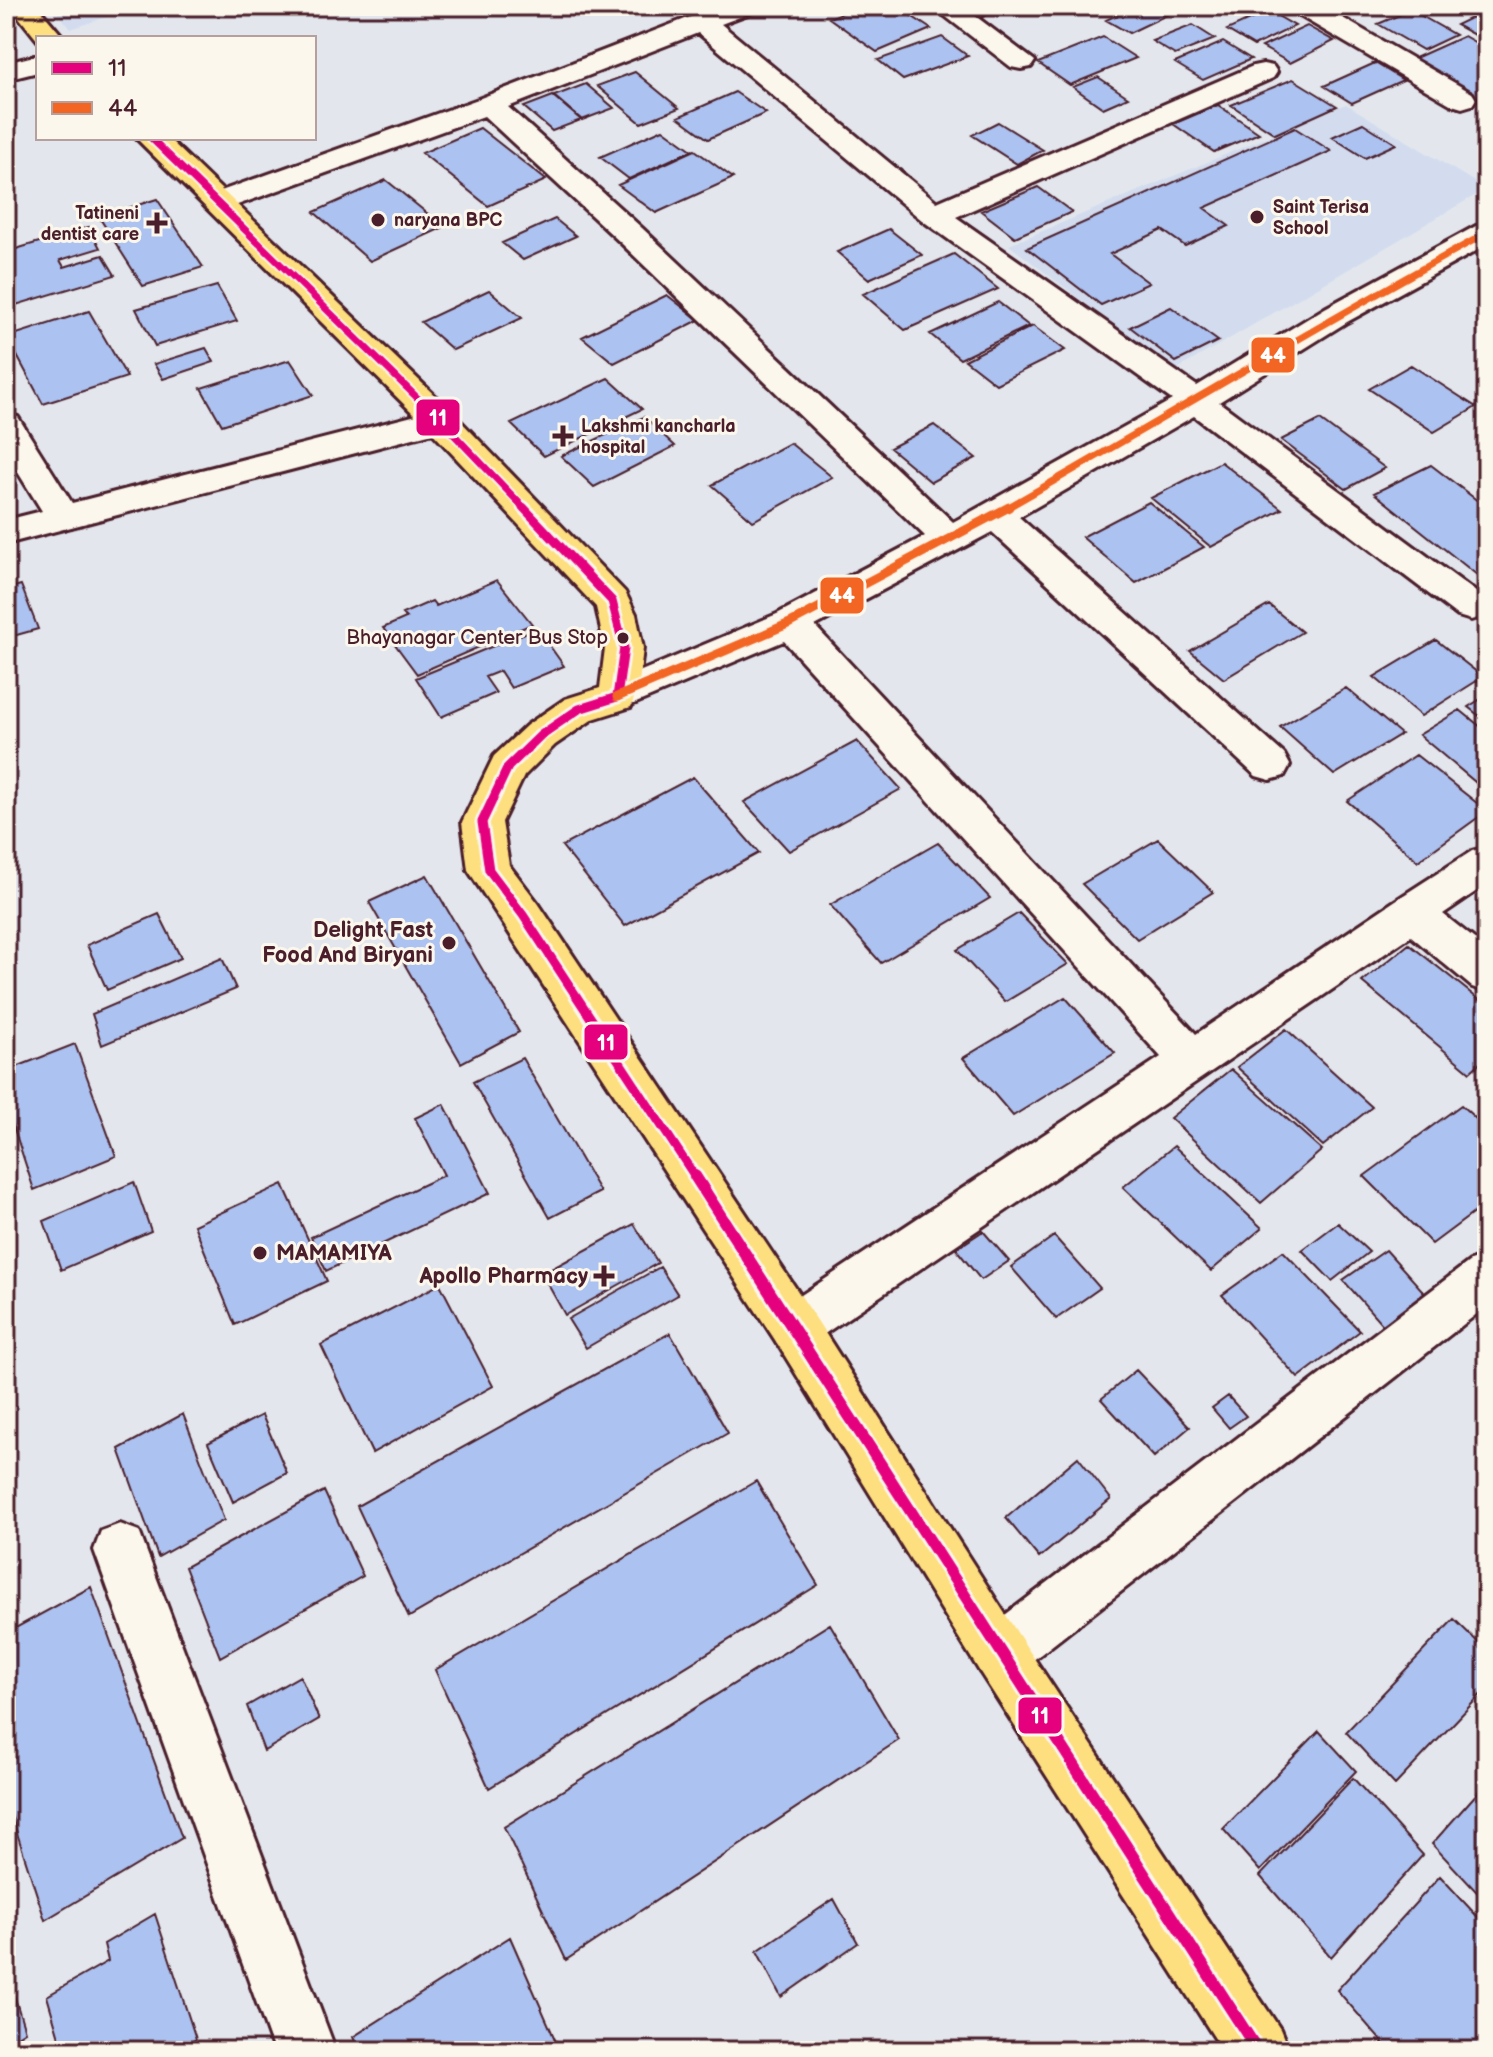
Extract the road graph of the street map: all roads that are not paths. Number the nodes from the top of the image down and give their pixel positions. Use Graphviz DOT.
graph roads {
  1 [pos="23,6"];
  2 [pos="743,6"];
  3 [pos="945,6"];
  4 [pos="1303,6"];
  5 [pos="703,23"];
  6 [pos="48,36"];
  7 [pos="1021,61"];
  8 [pos="36,64"];
  9 [pos="6,72"];
  10 [pos="1263,72"];
  11 [pos="1462,99"];
  12 [pos="488,105"];
  13 [pos="153,140"];
  14 [pos="218,202"];
  15 [pos="934,215"];
  16 [pos="1487,233"];
  17 [pos="1196,401"];
  18 [pos="440,420"];
  19 [pos="6,425"];
  20 [pos="62,515"];
  21 [pos="995,515"];
  22 [pos="6,532"];
  23 [pos="949,538"];
  24 [pos="1471,607"];
  25 [pos="790,623"];
  26 [pos="617,697"];
  27 [pos="1270,765"];
  28 [pos="1487,863"];
  29 [pos="1411,912"];
  30 [pos="1487,974"];
  31 [pos="1191,1059"];
  32 [pos="1487,1277"];
  33 [pos="794,1327"];
  34 [pos="120,1550"];
  35 [pos="999,1653"];
  36 [pos="305,2051"];
  37 [pos="1258,2051"];
  1 -- 6 [label="main road"];
  2 -- 5 [label="street"];
  3 -- 7 [label="street"];
  4 -- 11 [label="street"];
  5 -- 12 [label="street"];
  5 -- 15 [label="street"];
  8 -- 9 [label="street"];
  10 -- 15 [label="street"];
  12 -- 14 [label="street"];
  12 -- 23 [label="street"];
  13 -- 14 [label="main road"];
  14 -- 18 [label="main road"];
  15 -- 17 [label="street"];
  16 -- 17 [label="street"];
  17 -- 21 [label="street"];
  17 -- 24 [label="street"];
  18 -- 20 [label="street"];
  18 -- 26 [label="main road"];
  19 -- 20 [label="street"];
  20 -- 22 [label="street"];
  21 -- 23 [label="street"];
  21 -- 27 [label="street"];
  23 -- 25 [label="street"];
  25 -- 26 [label="street"];
  25 -- 31 [label="street"];
  26 -- 33 [label="main road"];
  28 -- 29 [label="street"];
  29 -- 30 [label="street"];
  29 -- 31 [label="street"];
  31 -- 33 [label="street"];
  32 -- 35 [label="street"];
  33 -- 35 [label="main road"];
  34 -- 36 [label="street"];
  35 -- 37 [label="main road"];
}
